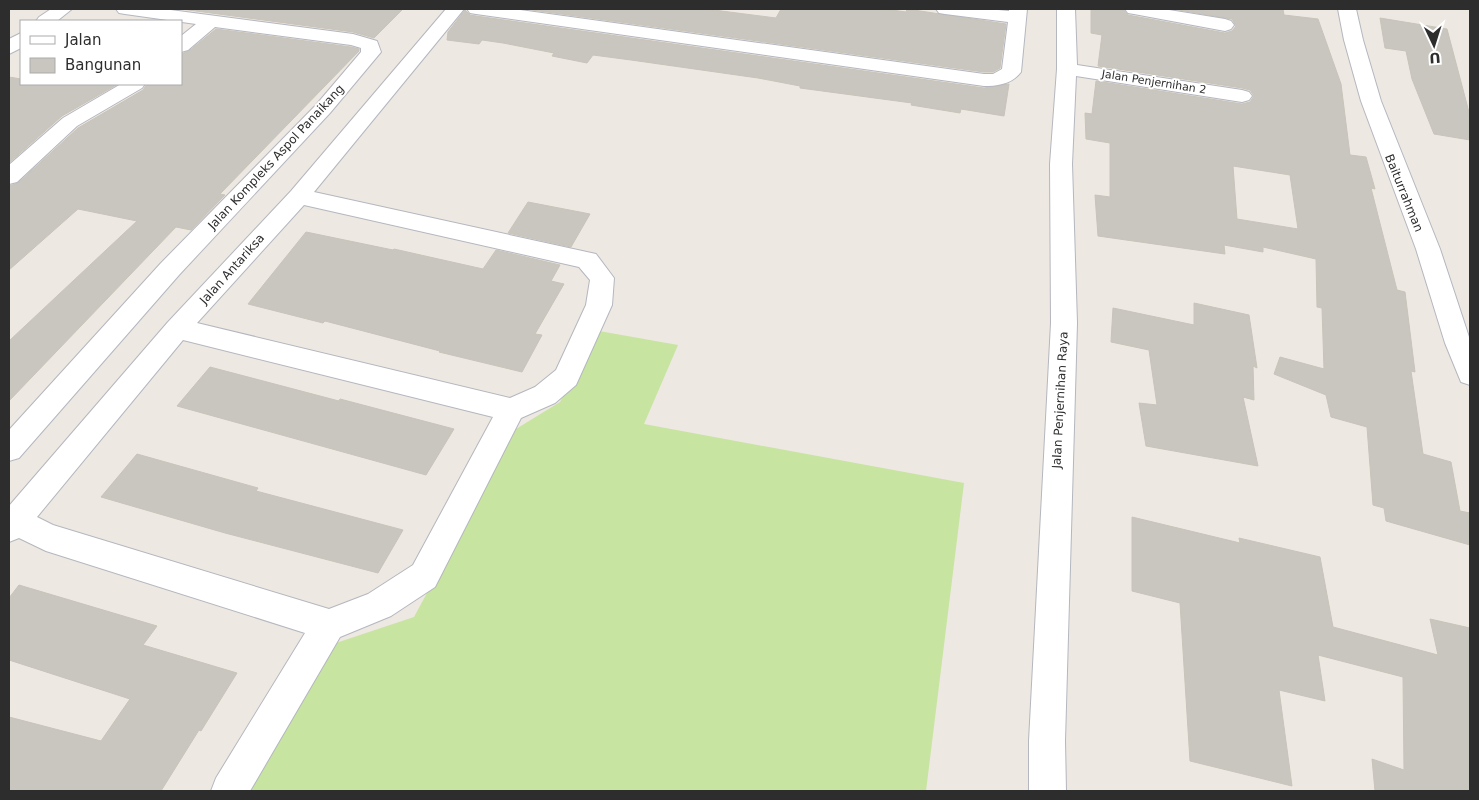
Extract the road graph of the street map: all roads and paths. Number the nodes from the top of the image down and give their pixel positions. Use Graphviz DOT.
graph roads {
  1 [pos="63,9"];
  2 [pos="125,9"];
  3 [pos="455,9"];
  4 [pos="476,9"];
  5 [pos="945,9"];
  6 [pos="1066,9"];
  7 [pos="1134,9"];
  8 [pos="1347,9"];
  9 [pos="1018,14"];
  10 [pos="46,20"];
  11 [pos="212,20"];
  12 [pos="1225,25"];
  13 [pos="20,40"];
  14 [pos="182,45"];
  15 [pos="9,48"];
  16 [pos="1067,69"];
  17 [pos="133,85"];
  18 [pos="1242,96"];
  19 [pos="9,177"];
  20 [pos="299,196"];
  21 [pos="177,329"];
  22 [pos="1470,374"];
  23 [pos="511,410"];
  24 [pos="9,449"];
  25 [pos="12,525"];
  26 [pos="329,625"];
  27 [pos="229,791"];
  28 [pos="1047,791"];
  1 -- 10 [label="street"];
  2 -- 11 [label="street, Jalan Kompleks Aspol Panaikang"];
  3 -- 20 [label="street, Jalan Antariksa"];
  4 -- 9 [label="street"];
  5 -- 9 [label="street"];
  6 -- 16 [label="street, Jalan Penjernihan Raya"];
  7 -- 12 [label="street"];
  8 -- 22 [label="street, Baiturrahman"];
  11 -- 14 [label="street"];
  11 -- 24 [label="street, Jalan Kompleks Aspol Panaikang"];
  13 -- 15 [label="street"];
  16 -- 18 [label="street, Jalan Penjernihan 2"];
  16 -- 28 [label="street, Jalan Penjernihan Raya"];
  17 -- 19 [label="street"];
  20 -- 21 [label="street, Jalan Antariksa"];
  20 -- 23 [label="street"];
  21 -- 23 [label="street"];
  21 -- 25 [label="street, Jalan Antariksa"];
  23 -- 26 [label="street"];
  25 -- 26 [label="street"];
  26 -- 27 [label="street"];
}
